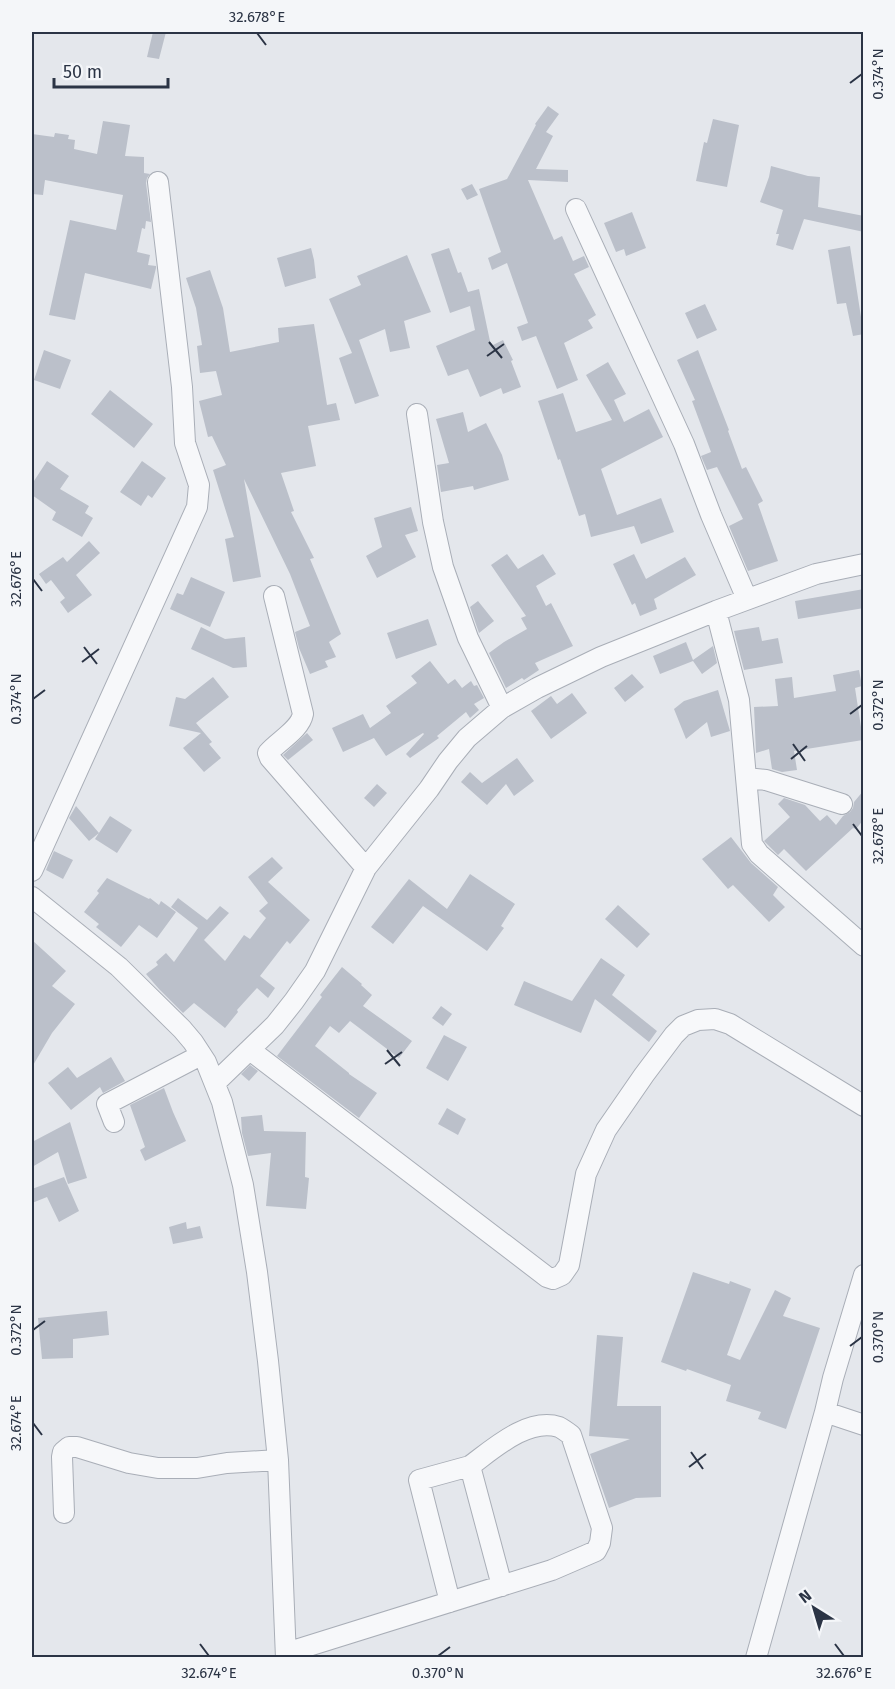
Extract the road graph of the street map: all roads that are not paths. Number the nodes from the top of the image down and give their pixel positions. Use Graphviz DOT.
graph roads {
  1 [pos="158,182"];
  2 [pos="576,209"];
  3 [pos="417,414"];
  4 [pos="864,564"];
  5 [pos="274,596"];
  6 [pos="747,599"];
  7 [pos="716,611"];
  8 [pos="502,708"];
  9 [pos="746,778"];
  10 [pos="842,804"];
  11 [pos="366,867"];
  12 [pos="32,871"];
  13 [pos="32,897"];
  14 [pos="864,946"];
  15 [pos="250,1050"];
  16 [pos="201,1054"];
  17 [pos="215,1083"];
  18 [pos="864,1106"];
  19 [pos="114,1122"];
  20 [pos="864,1275"];
  21 [pos="825,1412"];
  22 [pos="864,1425"];
  23 [pos="278,1460"];
  24 [pos="470,1466"];
  25 [pos="64,1513"];
  26 [pos="502,1586"];
  27 [pos="450,1602"];
  28 [pos="286,1655"];
  29 [pos="756,1658"];
  1 -- 12 [label="street"];
  2 -- 6 [label="street"];
  3 -- 8 [label="street"];
  4 -- 6 [label="street"];
  5 -- 11 [label="street"];
  6 -- 7 [label="street"];
  7 -- 8 [label="street"];
  7 -- 9 [label="street"];
  8 -- 11 [label="street"];
  9 -- 10 [label="street"];
  9 -- 14 [label="street"];
  11 -- 15 [label="street"];
  13 -- 16 [label="street"];
  15 -- 17 [label="street"];
  15 -- 18 [label="street"];
  16 -- 17 [label="street"];
  16 -- 19 [label="street"];
  17 -- 23 [label="street"];
  20 -- 21 [label="street"];
  21 -- 22 [label="street"];
  21 -- 29 [label="street"];
  23 -- 25 [label="street"];
  23 -- 28 [label="street"];
  24 -- 26 [label="street"];
  24 -- 26 [label="street"];
  24 -- 27 [label="street"];
  26 -- 27 [label="street"];
  27 -- 28 [label="street"];
}
